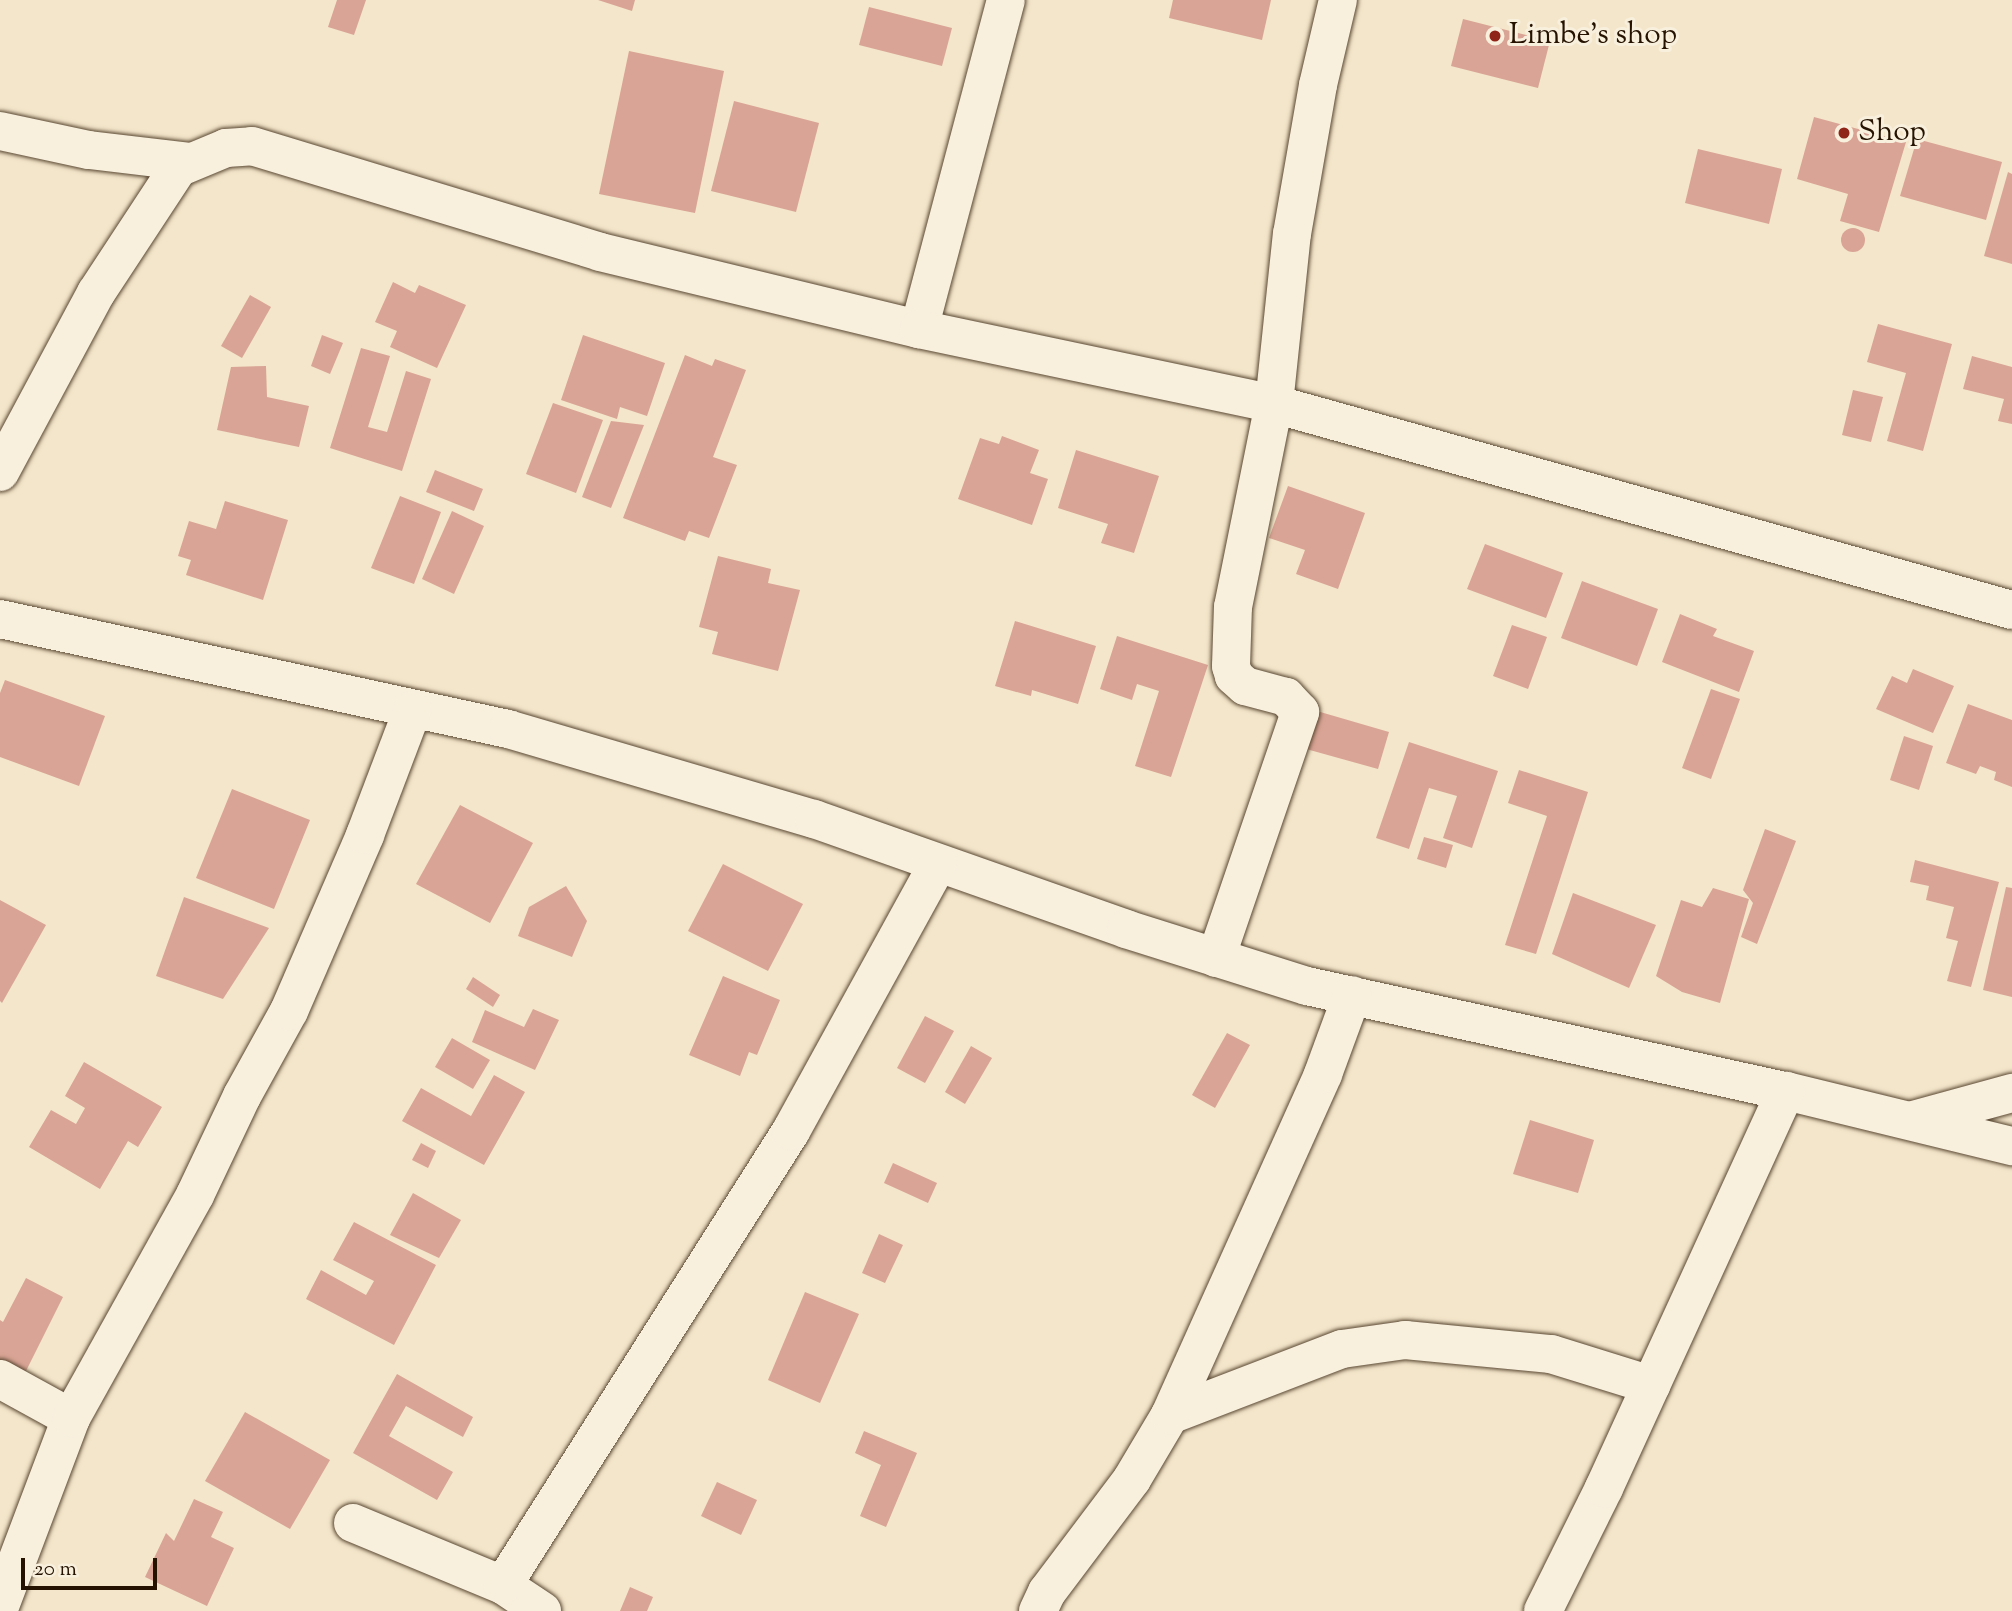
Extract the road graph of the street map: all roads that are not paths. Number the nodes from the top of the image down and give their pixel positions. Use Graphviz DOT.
graph roads {
  1 [pos="1006,0"];
  2 [pos="1338,0"];
  3 [pos="0,131"];
  4 [pos="189,162"];
  5 [pos="919,329"];
  6 [pos="1274,404"];
  7 [pos="0,472"];
  8 [pos="2012,610"];
  9 [pos="0,619"];
  10 [pos="412,711"];
  11 [pos="938,864"];
  12 [pos="1216,958"];
  13 [pos="1352,995"];
  14 [pos="1786,1091"];
  15 [pos="2012,1093"];
  16 [pos="1908,1122"];
  17 [pos="2012,1146"];
  18 [pos="0,1379"];
  19 [pos="1651,1385"];
  20 [pos="1170,1415"];
  21 [pos="71,1419"];
  22 [pos="353,1523"];
  23 [pos="503,1585"];
  24 [pos="0,1606"];
  25 [pos="542,1611"];
  26 [pos="1038,1611"];
  27 [pos="1543,1611"];
  1 -- 5 [label="street"];
  2 -- 6 [label="street"];
  3 -- 4 [label="street"];
  4 -- 5 [label="street"];
  4 -- 7 [label="street"];
  5 -- 6 [label="street"];
  6 -- 8 [label="street"];
  6 -- 12 [label="street"];
  9 -- 10 [label="street"];
  10 -- 11 [label="street"];
  10 -- 21 [label="street"];
  11 -- 12 [label="street"];
  11 -- 23 [label="street"];
  12 -- 13 [label="street"];
  13 -- 14 [label="street"];
  13 -- 20 [label="street"];
  14 -- 16 [label="street"];
  14 -- 19 [label="street"];
  15 -- 16 [label="street"];
  16 -- 17 [label="street"];
  18 -- 21 [label="street"];
  19 -- 20 [label="street"];
  19 -- 27 [label="street"];
  20 -- 26 [label="street"];
  21 -- 24 [label="street"];
  22 -- 23 [label="street"];
  23 -- 25 [label="street"];
}
